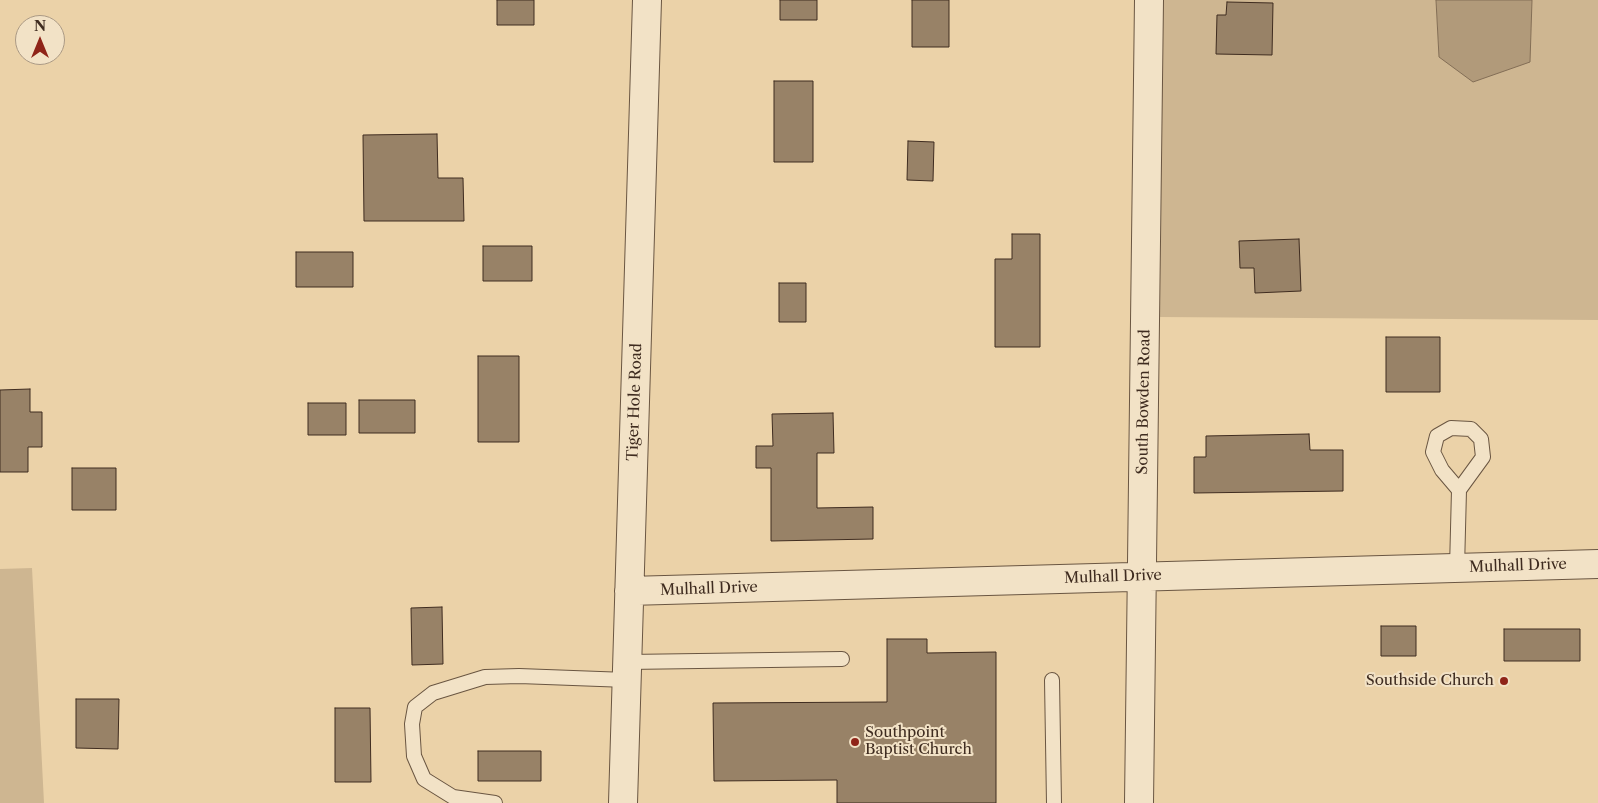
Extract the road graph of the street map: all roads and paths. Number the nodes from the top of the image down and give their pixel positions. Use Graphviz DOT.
graph roads {
  1 [pos="647,0"];
  2 [pos="1149,0"];
  3 [pos="1459,490"];
  4 [pos="1598,564"];
  5 [pos="1457,568"];
  6 [pos="1142,576"];
  7 [pos="629,591"];
  8 [pos="842,660"];
  9 [pos="627,671"];
  10 [pos="1052,680"];
  11 [pos="496,803"];
  12 [pos="623,803"];
  13 [pos="1054,803"];
  14 [pos="1139,803"];
  1 -- 7 [label="street, Tiger Hole Road"];
  2 -- 6 [label="street, South Bowden Road"];
  3 -- 5 [label="lane"];
  4 -- 5 [label="street, Mulhall Drive"];
  5 -- 6 [label="street, Mulhall Drive"];
  6 -- 7 [label="street, Mulhall Drive"];
  6 -- 14 [label="street, South Bowden Road"];
  7 -- 9 [label="street, Tiger Hole Road"];
  8 -- 9 [label="lane"];
  9 -- 11 [label="lane"];
  9 -- 12 [label="street, Tiger Hole Road"];
  10 -- 13 [label="lane"];
}
